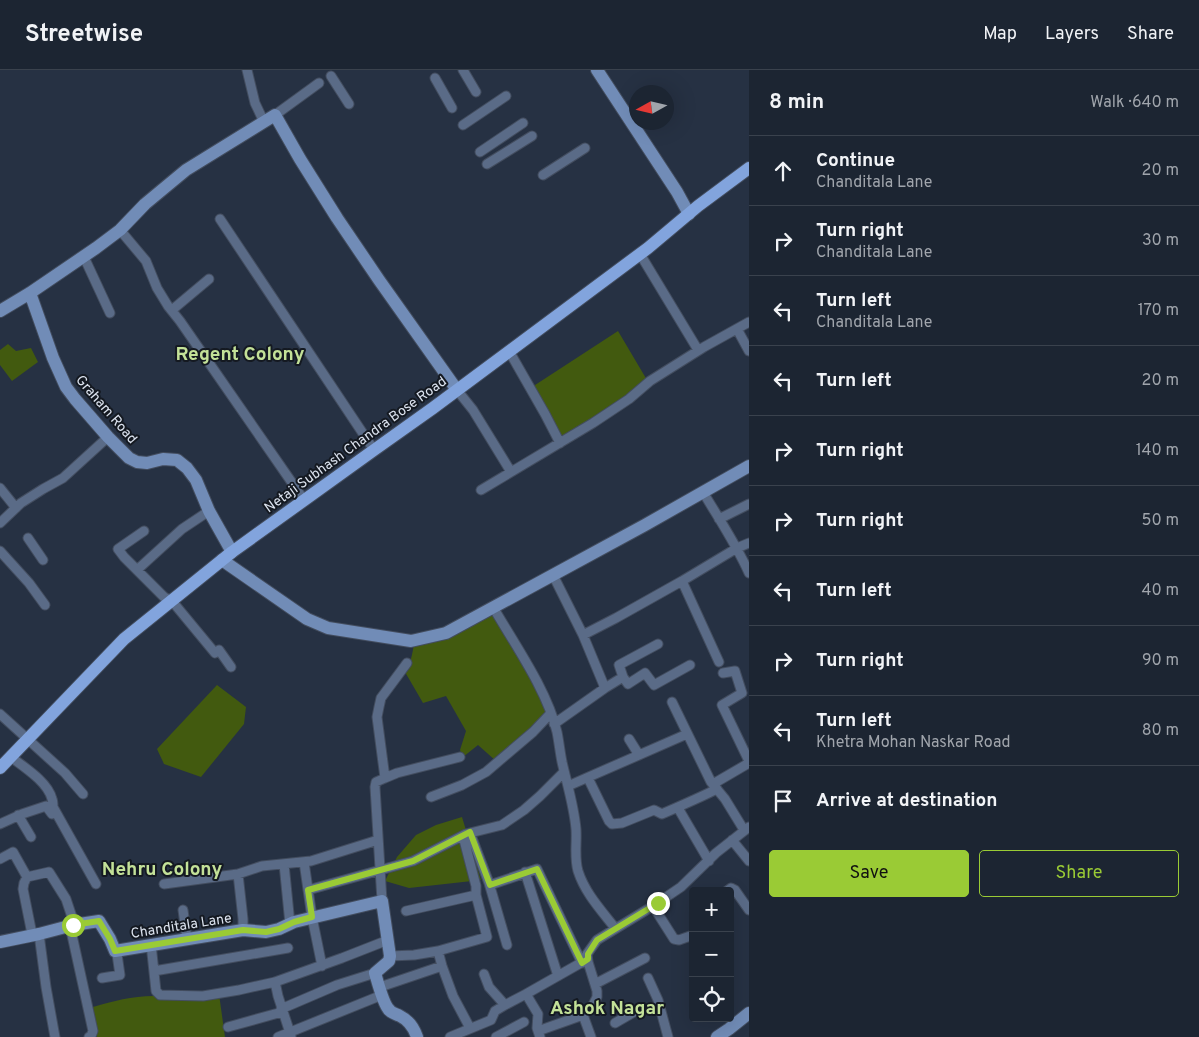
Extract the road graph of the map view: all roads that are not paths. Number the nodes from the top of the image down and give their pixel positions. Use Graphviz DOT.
graph roads {
  1 [pos="247,70"];
  2 [pos="463,70"];
  3 [pos="597,70"];
  4 [pos="331,76"];
  5 [pos="435,78"];
  6 [pos="319,83"];
  7 [pos="476,92"];
  8 [pos="506,96"];
  9 [pos="349,104"];
  10 [pos="452,108"];
  11 [pos="270,118"];
  12 [pos="523,122"];
  13 [pos="463,125"];
  14 [pos="532,136"];
  15 [pos="585,148"];
  16 [pos="480,152"];
  17 [pos="488,164"];
  18 [pos="749,168"];
  19 [pos="543,175"];
  20 [pos="694,210"];
  21 [pos="220,219"];
  22 [pos="120,230"];
  23 [pos="640,254"];
  24 [pos="84,256"];
  25 [pos="209,279"];
  26 [pos="30,293"];
  27 [pos="172,310"];
  28 [pos="0,311"];
  29 [pos="110,313"];
  30 [pos="749,322"];
  31 [pos="736,329"];
  32 [pos="698,350"];
  33 [pos="509,351"];
  34 [pos="749,351"];
  35 [pos="457,390"];
  36 [pos="108,438"];
  37 [pos="560,443"];
  38 [pos="374,450"];
  39 [pos="749,466"];
  40 [pos="511,472"];
  41 [pos="0,488"];
  42 [pos="481,490"];
  43 [pos="703,492"];
  44 [pos="304,500"];
  45 [pos="749,504"];
  46 [pos="16,508"];
  47 [pos="209,511"];
  48 [pos="719,519"];
  49 [pos="0,523"];
  50 [pos="144,531"];
  51 [pos="28,538"];
  52 [pos="749,543"];
  53 [pos="738,548"];
  54 [pos="0,551"];
  55 [pos="227,556"];
  56 [pos="43,560"];
  57 [pos="137,570"];
  58 [pos="749,573"];
  59 [pos="553,575"];
  60 [pos="682,581"];
  61 [pos="172,601"];
  62 [pos="45,605"];
  63 [pos="493,607"];
  64 [pos="583,635"];
  65 [pos="658,644"];
  66 [pos="719,662"];
  67 [pos="408,664"];
  68 [pos="690,665"];
  69 [pos="231,668"];
  70 [pos="723,673"];
  71 [pos="623,677"];
  72 [pos="605,688"];
  73 [pos="672,702"];
  74 [pos="551,713"];
  75 [pos="0,714"];
  76 [pos="554,724"];
  77 [pos="687,734"];
  78 [pos="629,739"];
  79 [pos="27,740"];
  80 [pos="639,755"];
  81 [pos="11,757"];
  82 [pos="460,757"];
  83 [pos="749,762"];
  84 [pos="0,768"];
  85 [pos="564,772"];
  86 [pos="385,778"];
  87 [pos="588,778"];
  88 [pos="568,786"];
  89 [pos="715,787"];
  90 [pos="83,794"];
  91 [pos="431,798"];
  92 [pos="678,808"];
  93 [pos="18,815"];
  94 [pos="0,824"];
  95 [pos="746,829"];
  96 [pos="466,834"];
  97 [pos="31,837"];
  98 [pos="378,840"];
  99 [pos="732,840"];
  100 [pos="1,860"];
  101 [pos="749,860"];
  102 [pos="709,861"];
  103 [pos="304,862"];
  104 [pos="284,864"];
  105 [pos="380,870"];
  106 [pos="525,872"];
  107 [pos="238,874"];
  108 [pos="27,877"];
  109 [pos="164,884"];
  110 [pos="490,885"];
  111 [pos="308,890"];
  112 [pos="734,890"];
  113 [pos="476,895"];
  114 [pos="382,901"];
  115 [pos="653,906"];
  116 [pos="183,910"];
  117 [pos="749,910"];
  118 [pos="406,911"];
  119 [pos="312,917"];
  120 [pos="71,921"];
  121 [pos="290,924"];
  122 [pos="614,928"];
  123 [pos="243,930"];
  124 [pos="35,931"];
  125 [pos="689,936"];
  126 [pos="187,939"];
  127 [pos="388,940"];
  128 [pos="0,942"];
  129 [pos="151,944"];
  130 [pos="507,945"];
  131 [pos="288,948"];
  132 [pos="115,951"];
  133 [pos="438,951"];
  134 [pos="390,956"];
  135 [pos="645,958"];
  136 [pos="585,961"];
  137 [pos="322,966"];
  138 [pos="442,966"];
  139 [pos="154,971"];
  140 [pos="375,973"];
  141 [pos="484,974"];
  142 [pos="558,976"];
  143 [pos="102,978"];
  144 [pos="648,978"];
  145 [pos="276,982"];
  146 [pos="595,984"];
  147 [pos="381,991"];
  148 [pos="526,994"];
  149 [pos="505,1005"];
  150 [pos="660,1006"];
  151 [pos="282,1010"];
  152 [pos="749,1013"];
  153 [pos="583,1015"];
  154 [pos="524,1022"];
  155 [pos="615,1023"];
  156 [pos="228,1027"];
  157 [pos="470,1028"];
  158 [pos="539,1034"];
  159 [pos="291,1035"];
  160 [pos="55,1037"];
  161 [pos="89,1037"];
  162 [pos="278,1037"];
  163 [pos="417,1037"];
  164 [pos="450,1037"];
  165 [pos="496,1037"];
  166 [pos="591,1037"];
  167 [pos="668,1037"];
  168 [pos="717,1037"];
  1 -- 11 [label="street"];
  2 -- 7 [label="street"];
  3 -- 20 [label="street"];
  4 -- 9 [label="street"];
  5 -- 10 [label="street"];
  6 -- 11 [label="street"];
  8 -- 13 [label="street"];
  11 -- 22 [label="street"];
  11 -- 35 [label="street"];
  12 -- 16 [label="street"];
  14 -- 17 [label="street"];
  15 -- 19 [label="street"];
  18 -- 20 [label="main road, Netaji Subhash Chandra Bose Road"];
  20 -- 23 [label="main road, Netaji Subhash Chandra Bose Road"];
  21 -- 38 [label="street"];
  22 -- 24 [label="street"];
  22 -- 27 [label="street"];
  23 -- 32 [label="street"];
  23 -- 33 [label="main road, Netaji Subhash Chandra Bose Road"];
  24 -- 26 [label="street"];
  24 -- 29 [label="street"];
  25 -- 27 [label="street"];
  26 -- 28 [label="street"];
  26 -- 36 [label="street, Graham Road"];
  27 -- 44 [label="street"];
  30 -- 31 [label="street"];
  31 -- 32 [label="street"];
  31 -- 34 [label="street"];
  32 -- 37 [label="street"];
  33 -- 35 [label="main road, Netaji Subhash Chandra Bose Road"];
  33 -- 37 [label="street"];
  35 -- 38 [label="main road, Netaji Subhash Chandra Bose Road"];
  35 -- 40 [label="street"];
  36 -- 46 [label="street"];
  36 -- 47 [label="street, Graham Road"];
  37 -- 40 [label="street"];
  38 -- 44 [label="main road, Netaji Subhash Chandra Bose Road"];
  39 -- 43 [label="street"];
  40 -- 42 [label="street"];
  41 -- 46 [label="street"];
  43 -- 48 [label="street"];
  43 -- 59 [label="street"];
  44 -- 55 [label="main road, Netaji Subhash Chandra Bose Road"];
  45 -- 48 [label="street"];
  46 -- 49 [label="street"];
  47 -- 55 [label="street, Graham Road"];
  47 -- 57 [label="street"];
  48 -- 53 [label="street"];
  50 -- 57 [label="street"];
  51 -- 56 [label="street"];
  52 -- 53 [label="street"];
  53 -- 58 [label="street"];
  53 -- 60 [label="street"];
  54 -- 62 [label="street"];
  55 -- 61 [label="main road, Netaji Subhash Chandra Bose Road"];
  55 -- 63 [label="street"];
  57 -- 61 [label="street"];
  59 -- 63 [label="street"];
  59 -- 64 [label="street"];
  60 -- 64 [label="street"];
  60 -- 66 [label="street"];
  61 -- 69 [label="street"];
  61 -- 79 [label="main road, Netaji Subhash Chandra Bose Road"];
  63 -- 74 [label="street"];
  64 -- 72 [label="street"];
  65 -- 71 [label="street"];
  67 -- 86 [label="street"];
  68 -- 71 [label="street"];
  70 -- 83 [label="street"];
  71 -- 72 [label="street"];
  72 -- 76 [label="street"];
  73 -- 77 [label="street"];
  74 -- 76 [label="street"];
  74 -- 91 [label="street"];
  75 -- 79 [label="street"];
  76 -- 85 [label="street"];
  77 -- 80 [label="street"];
  77 -- 89 [label="street"];
  78 -- 80 [label="street"];
  79 -- 81 [label="main road, Netaji Subhash Chandra Bose Road"];
  79 -- 90 [label="street"];
  80 -- 87 [label="street"];
  81 -- 84 [label="main road, Netaji Subhash Chandra Bose Road"];
  81 -- 93 [label="street"];
  82 -- 86 [label="street"];
  83 -- 89 [label="street"];
  85 -- 88 [label="street"];
  85 -- 96 [label="street"];
  86 -- 98 [label="street"];
  87 -- 88 [label="street"];
  87 -- 92 [label="street"];
  88 -- 122 [label="street"];
  89 -- 92 [label="street"];
  89 -- 95 [label="street"];
  92 -- 102 [label="street"];
  93 -- 94 [label="street"];
  93 -- 97 [label="street"];
  95 -- 99 [label="street"];
  96 -- 105 [label="street"];
  96 -- 110 [label="street"];
  96 -- 113 [label="street"];
  98 -- 103 [label="street"];
  98 -- 105 [label="street"];
  99 -- 101 [label="street"];
  99 -- 102 [label="street"];
  100 -- 108 [label="street"];
  102 -- 115 [label="street"];
  103 -- 104 [label="street"];
  103 -- 111 [label="street"];
  104 -- 107 [label="street"];
  104 -- 121 [label="street"];
  105 -- 111 [label="street"];
  105 -- 114 [label="street"];
  106 -- 110 [label="street"];
  106 -- 136 [label="street"];
  106 -- 142 [label="street"];
  107 -- 109 [label="street"];
  107 -- 123 [label="street"];
  108 -- 120 [label="street"];
  108 -- 124 [label="street"];
  110 -- 130 [label="street"];
  111 -- 119 [label="street"];
  112 -- 117 [label="street"];
  113 -- 118 [label="street"];
  113 -- 133 [label="street"];
  114 -- 119 [label="street, Chanditala Lane"];
  114 -- 127 [label="street"];
  115 -- 122 [label="street"];
  115 -- 125 [label="street"];
  116 -- 126 [label="street"];
  119 -- 121 [label="street, Chanditala Lane"];
  119 -- 137 [label="street"];
  120 -- 124 [label="street, Chanditala Lane"];
  120 -- 132 [label="street, Chanditala Lane"];
  120 -- 161 [label="street"];
  121 -- 123 [label="street, Chanditala Lane"];
  122 -- 136 [label="street"];
  123 -- 126 [label="street, Chanditala Lane"];
  124 -- 128 [label="street, Chanditala Lane"];
  124 -- 160 [label="street"];
  126 -- 129 [label="street, Chanditala Lane"];
  127 -- 134 [label="street"];
  127 -- 137 [label="street"];
  129 -- 132 [label="street, Chanditala Lane"];
  129 -- 139 [label="street"];
  131 -- 139 [label="street"];
  132 -- 143 [label="street"];
  133 -- 134 [label="street"];
  133 -- 138 [label="street"];
  134 -- 140 [label="street"];
  135 -- 146 [label="street"];
  136 -- 142 [label="street"];
  136 -- 146 [label="street"];
  137 -- 145 [label="street"];
  138 -- 147 [label="street"];
  138 -- 157 [label="street"];
  139 -- 145 [label="street"];
  140 -- 147 [label="street"];
  140 -- 151 [label="street"];
  141 -- 149 [label="street"];
  142 -- 148 [label="street"];
  144 -- 150 [label="street"];
  145 -- 151 [label="street"];
  146 -- 153 [label="street"];
  147 -- 159 [label="street"];
  147 -- 163 [label="street"];
  148 -- 149 [label="street"];
  148 -- 158 [label="street"];
  149 -- 157 [label="street"];
  150 -- 155 [label="street"];
  150 -- 167 [label="street"];
  151 -- 156 [label="street"];
  151 -- 159 [label="street"];
  152 -- 168 [label="street"];
  153 -- 158 [label="street"];
  153 -- 166 [label="street"];
  154 -- 165 [label="street"];
  157 -- 164 [label="street"];
  159 -- 162 [label="street"];
}
